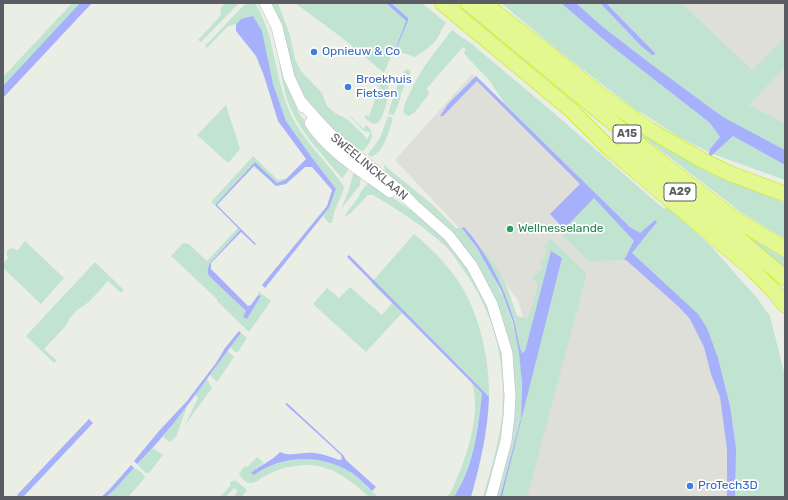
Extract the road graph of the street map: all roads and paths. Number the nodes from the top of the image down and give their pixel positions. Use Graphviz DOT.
graph roads {
  1 [pos="265,3"];
  2 [pos="442,3"];
  3 [pos="476,5"];
  4 [pos="571,110"];
  5 [pos="785,194"];
  6 [pos="785,249"];
  7 [pos="785,278"];
  8 [pos="785,305"];
  9 [pos="491,497"];
  1 -- 9 [label="main road, SWEELINCKLAAN"];
  2 -- 4 [label="highway, A29"];
  3 -- 5 [label="highway"];
  3 -- 6 [label="highway, A15"];
  4 -- 7 [label="highway, A29"];
  4 -- 8 [label="highway, A29"];
}
